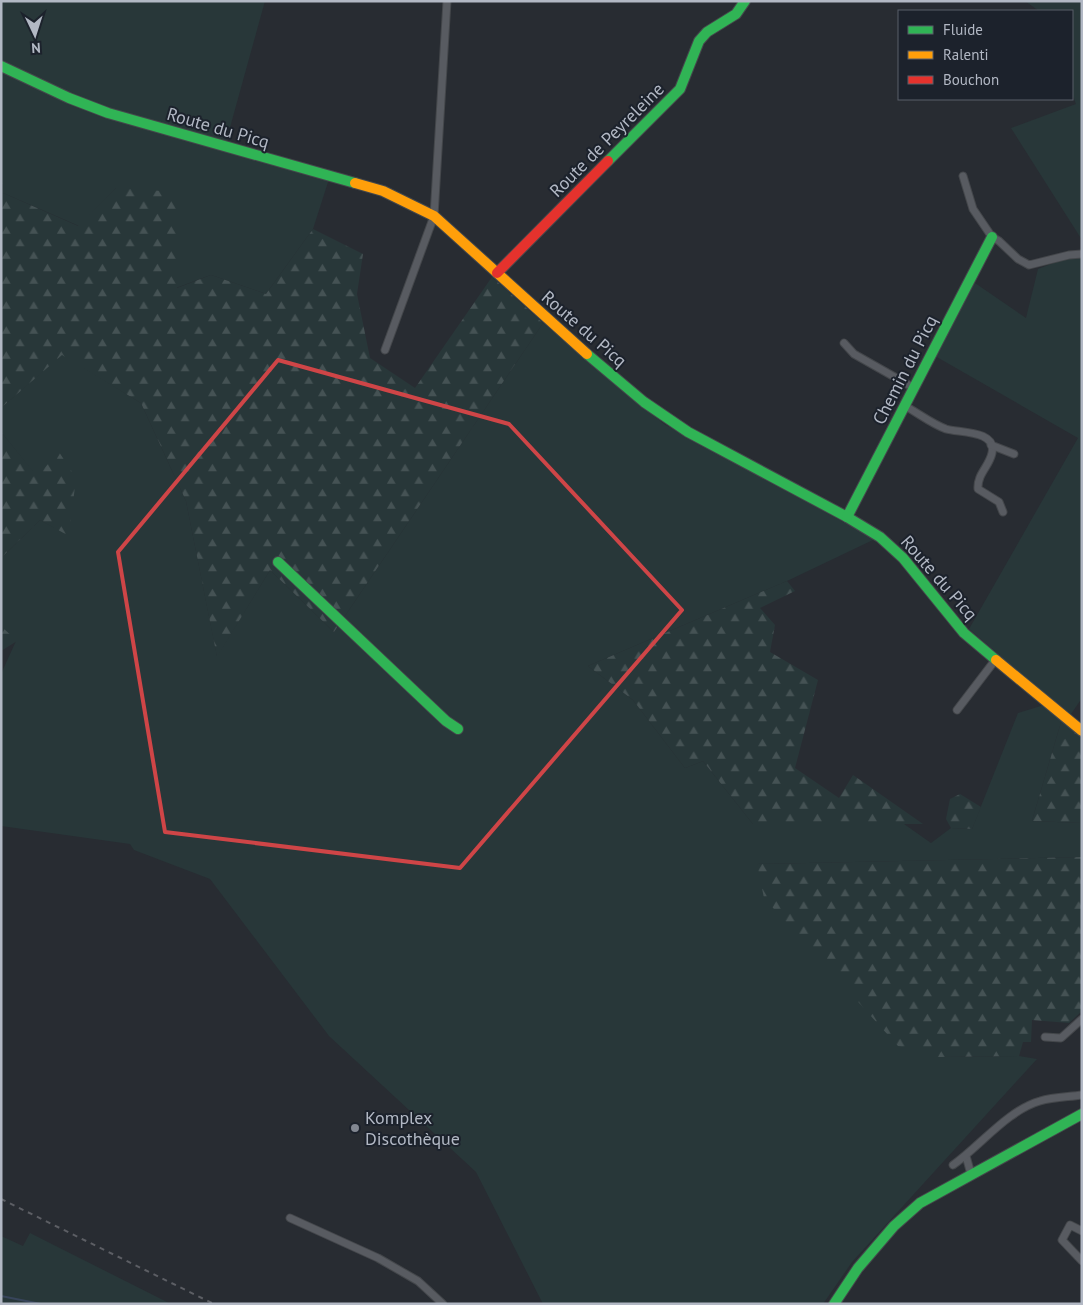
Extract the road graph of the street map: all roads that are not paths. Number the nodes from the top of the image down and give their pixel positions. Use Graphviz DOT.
graph roads {
  1 [pos="446,1"];
  2 [pos="745,1"];
  3 [pos="1,66"];
  4 [pos="964,176"];
  5 [pos="434,216"];
  6 [pos="992,237"];
  7 [pos="1082,254"];
  8 [pos="497,273"];
  9 [pos="844,343"];
  10 [pos="385,350"];
  11 [pos="914,388"];
  12 [pos="905,406"];
  13 [pos="991,445"];
  14 [pos="1014,454"];
  15 [pos="1003,512"];
  16 [pos="847,517"];
  17 [pos="278,562"];
  18 [pos="996,659"];
  19 [pos="957,710"];
  20 [pos="458,729"];
  21 [pos="1082,731"];
  22 [pos="1082,1019"];
  23 [pos="1045,1037"];
  24 [pos="1082,1095"];
  25 [pos="1082,1114"];
  26 [pos="966,1156"];
  27 [pos="953,1165"];
  28 [pos="971,1174"];
  29 [pos="290,1218"];
  30 [pos="1082,1231"];
  31 [pos="1082,1262"];
  32 [pos="443,1304"];
  33 [pos="834,1304"];
  1 -- 5 [label="street"];
  2 -- 8 [label="street, Route de Peyreleine"];
  3 -- 5 [label="street, Route du Picq"];
  4 -- 6 [label="street"];
  5 -- 8 [label="street, Route du Picq"];
  5 -- 10 [label="street"];
  6 -- 7 [label="street"];
  6 -- 11 [label="street, Chemin du Picq"];
  8 -- 16 [label="street, Route du Picq"];
  9 -- 11 [label="street"];
  11 -- 12 [label="street, Chemin du Picq"];
  12 -- 13 [label="street"];
  12 -- 16 [label="street, Chemin du Picq"];
  13 -- 14 [label="street"];
  13 -- 15 [label="street"];
  16 -- 18 [label="street, Route du Picq"];
  17 -- 20 [label="street"];
  18 -- 19 [label="street"];
  18 -- 21 [label="street, Route du Picq"];
  22 -- 23 [label="street"];
  24 -- 26 [label="street"];
  25 -- 28 [label="street"];
  26 -- 27 [label="street"];
  26 -- 28 [label="street"];
  28 -- 33 [label="street"];
  29 -- 32 [label="street"];
  30 -- 31 [label="street"];
}
